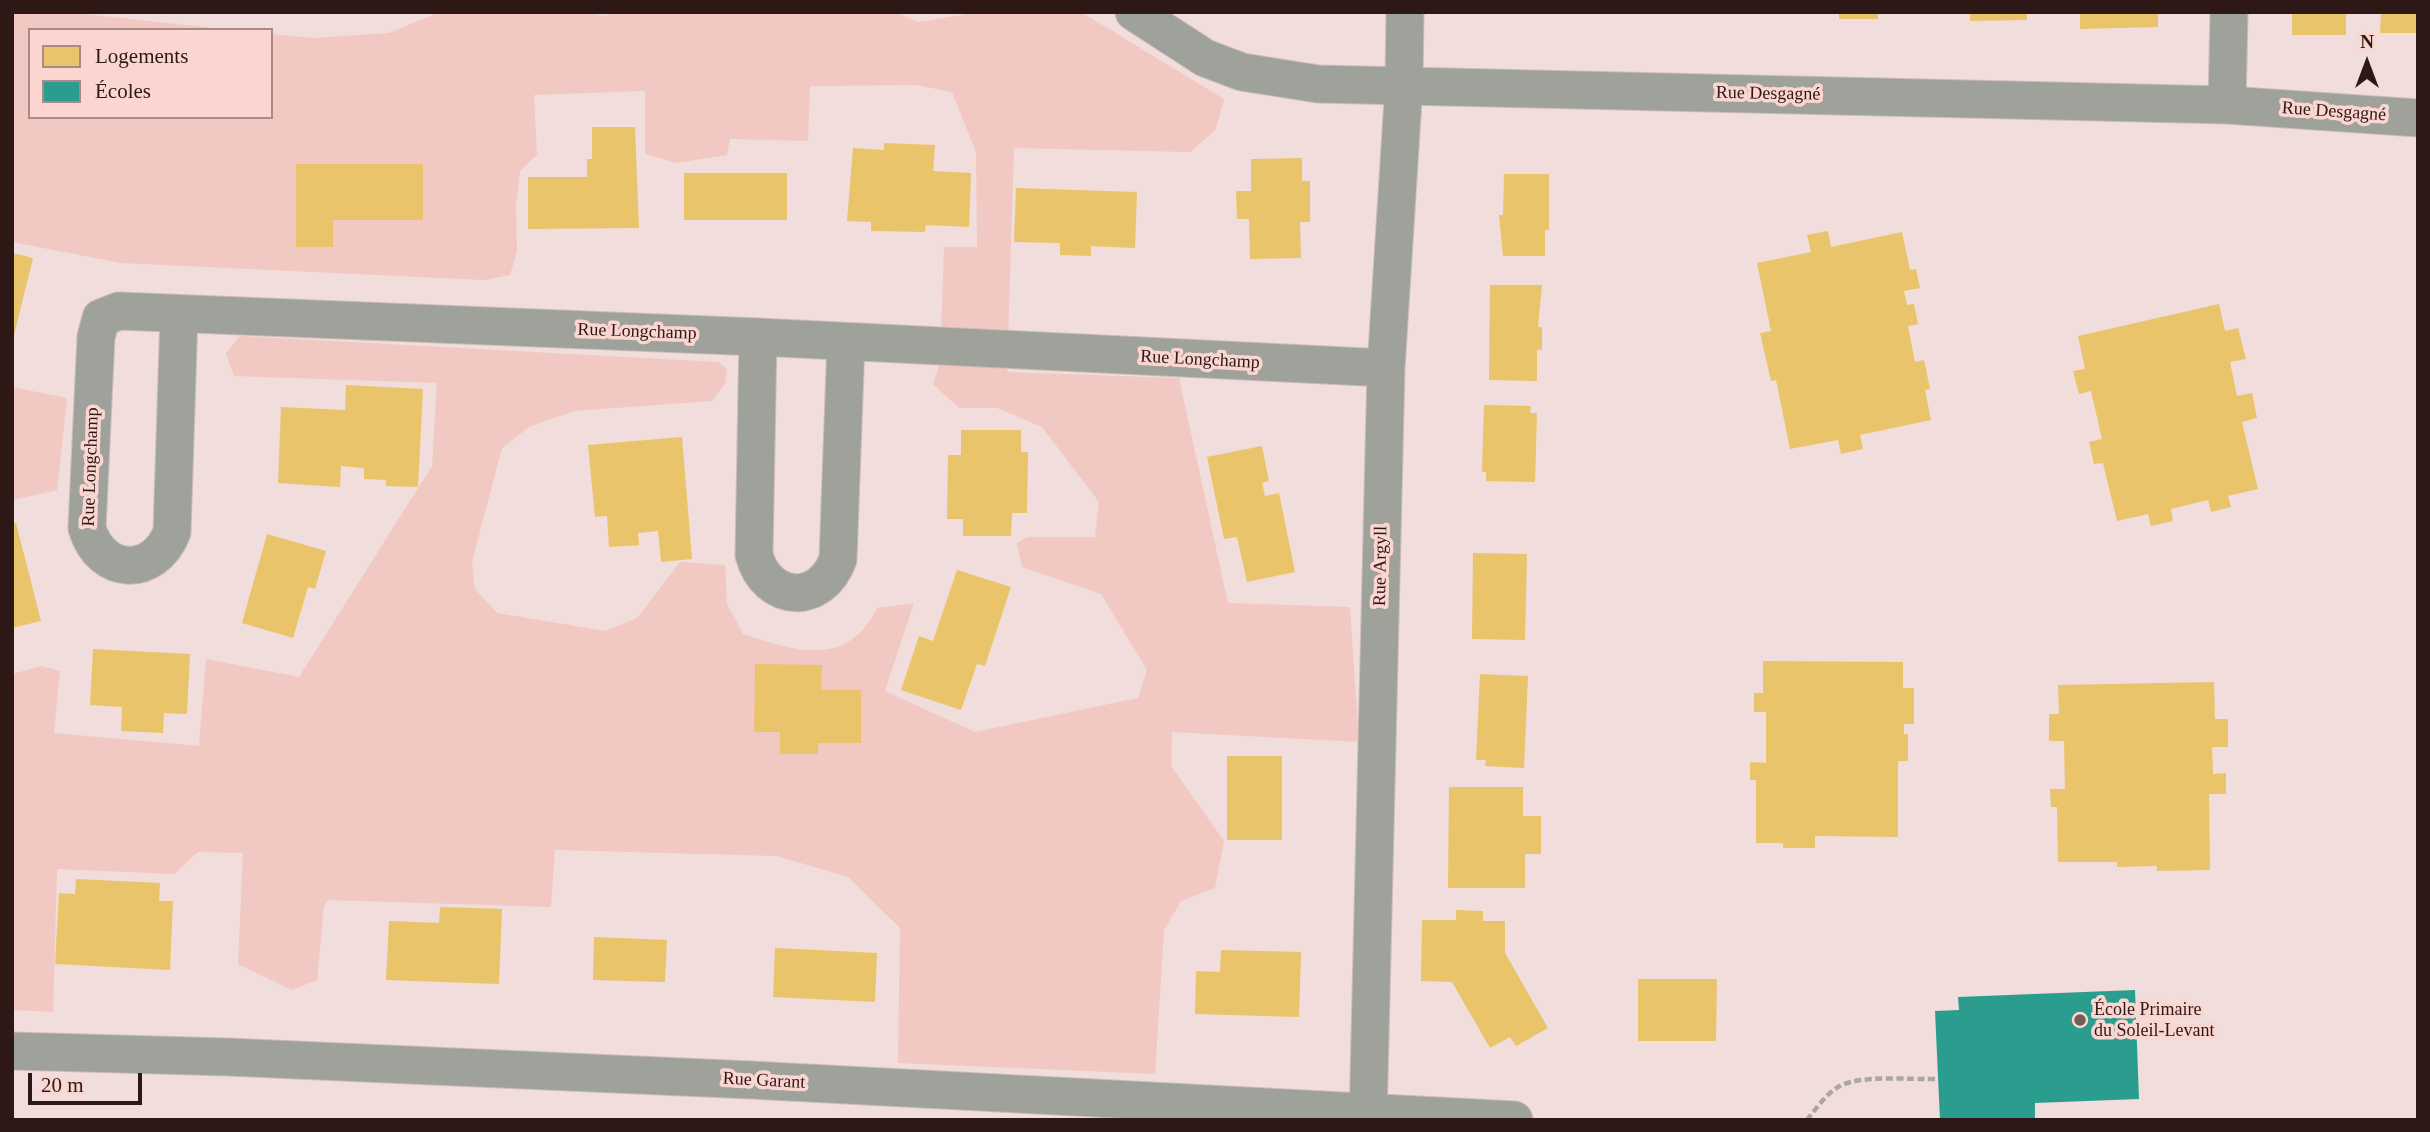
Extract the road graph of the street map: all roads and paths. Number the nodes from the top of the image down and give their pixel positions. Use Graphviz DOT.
graph roads {
  1 [pos="1134,12"];
  2 [pos="1405,12"];
  3 [pos="2229,12"];
  4 [pos="1404,84"];
  5 [pos="2227,105"];
  6 [pos="2418,118"];
  7 [pos="179,314"];
  8 [pos="758,337"];
  9 [pos="846,341"];
  10 [pos="1386,368"];
  11 [pos="12,1051"];
  12 [pos="1938,1079"];
  13 [pos="1368,1116"];
  14 [pos="1514,1120"];
  15 [pos="1807,1120"];
  1 -- 4 [label="street, Rue Desgagné"];
  2 -- 4 [label="street, Rue Argyll"];
  3 -- 5 [label="street"];
  4 -- 5 [label="street, Rue Desgagné"];
  4 -- 10 [label="street, Rue Argyll"];
  5 -- 6 [label="street, Rue Desgagné"];
  7 -- 7 [label="street, Rue Longchamp"];
  7 -- 8 [label="street, Rue Longchamp"];
  8 -- 9 [label="street, Rue Longchamp"];
  8 -- 9 [label="street"];
  9 -- 10 [label="street, Rue Longchamp"];
  10 -- 13 [label="street, Rue Argyll"];
  11 -- 13 [label="street, Rue Garant"];
  12 -- 15 [label="path"];
  13 -- 14 [label="street, Rue Garant"];
}
